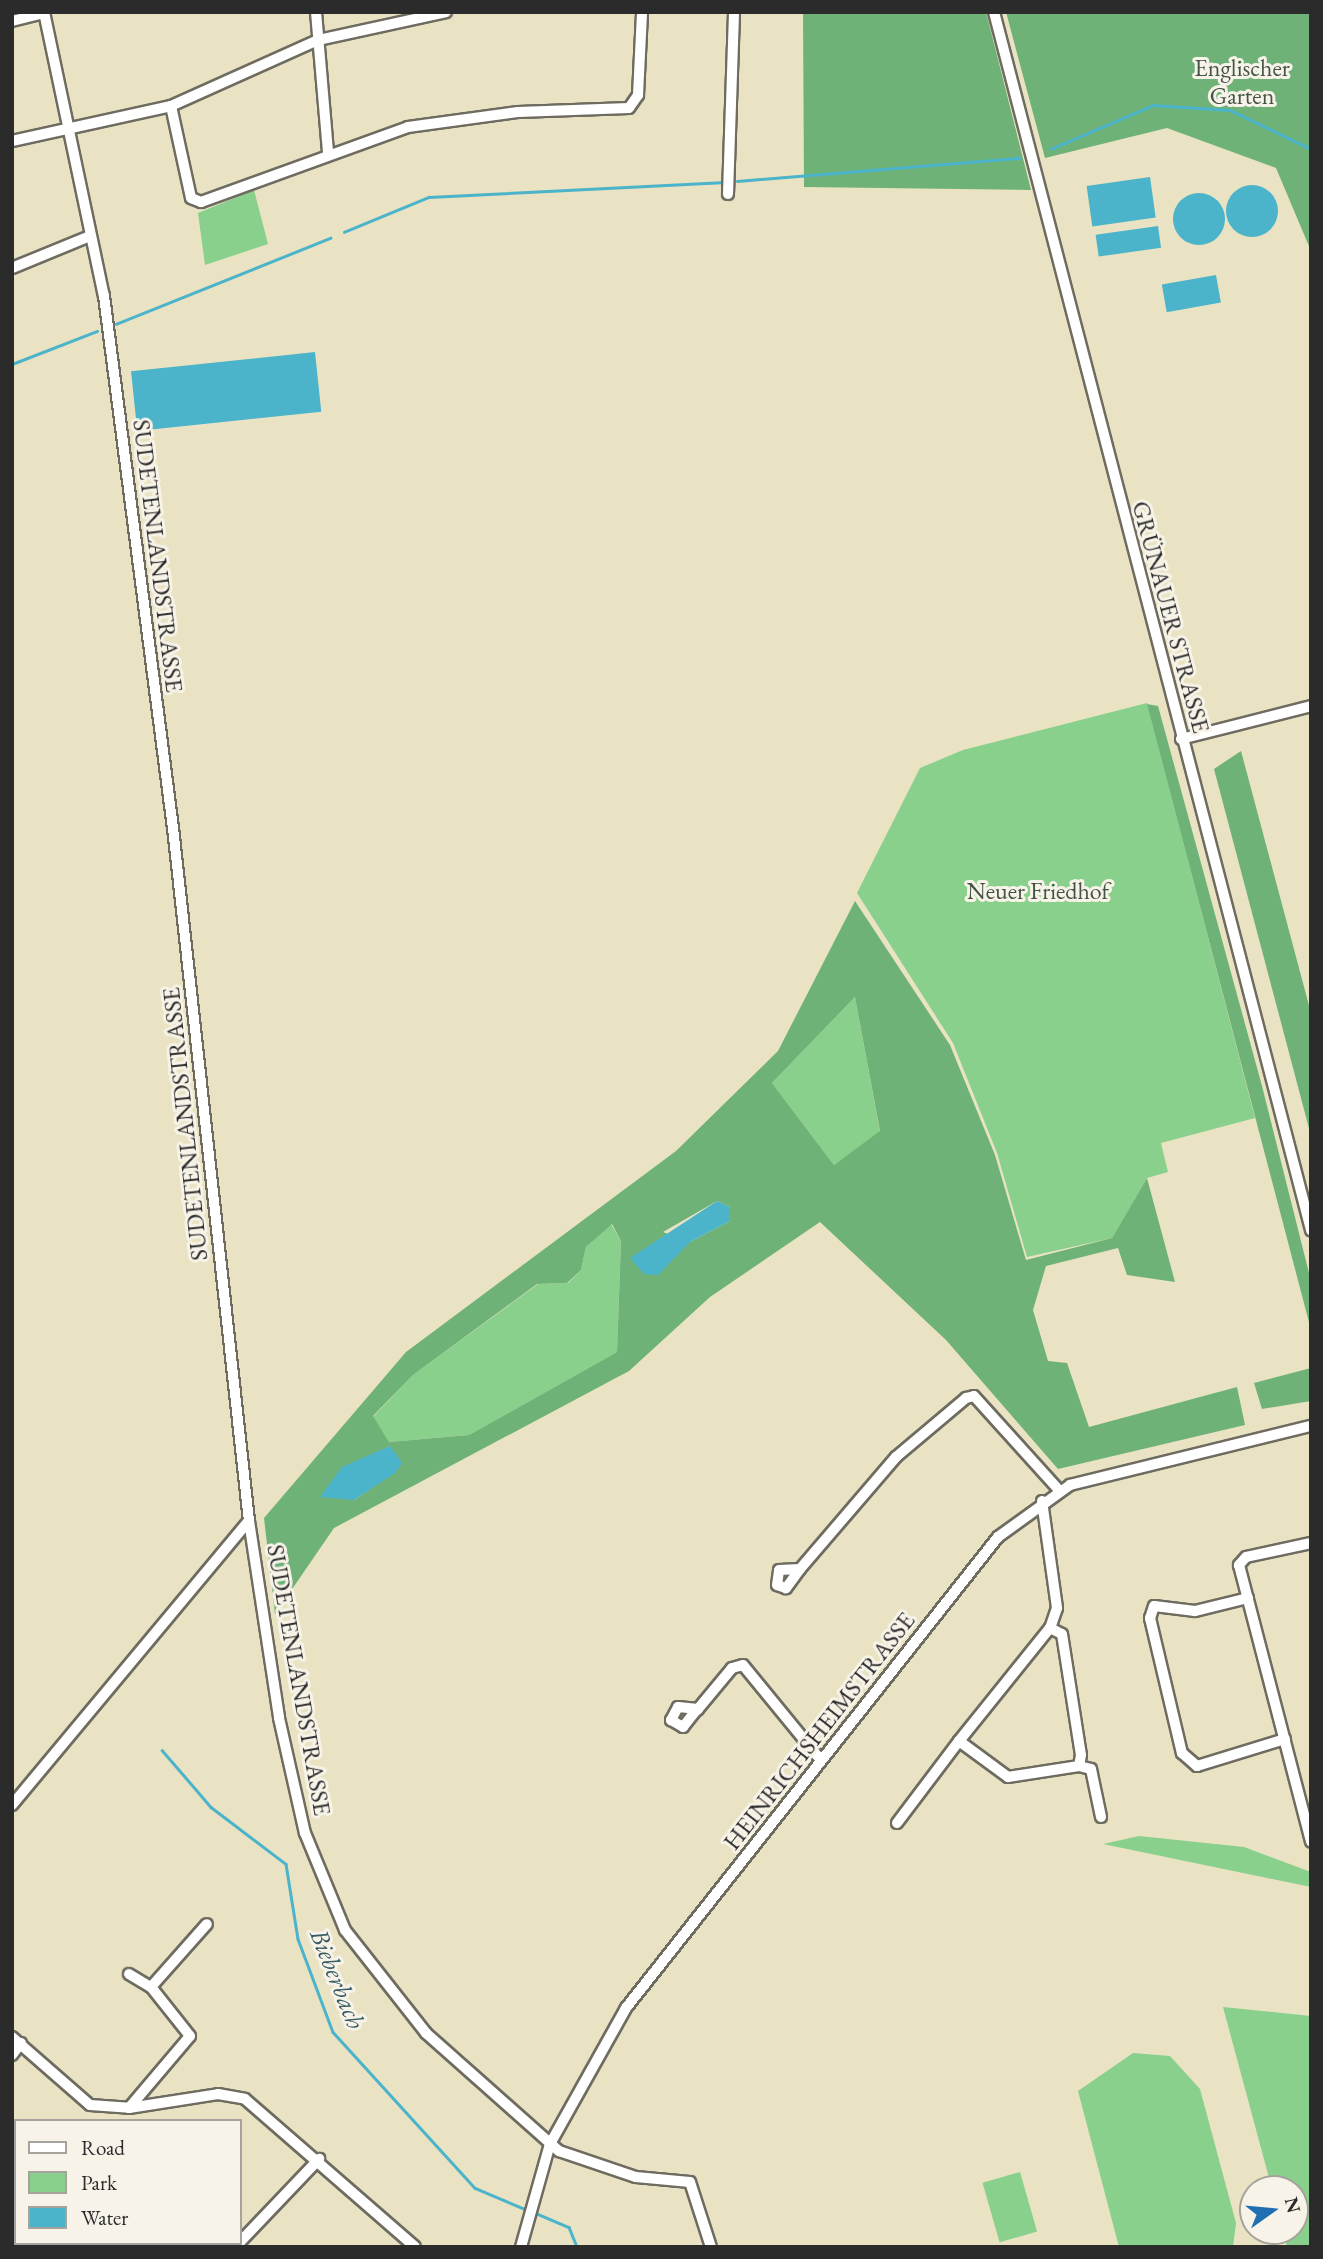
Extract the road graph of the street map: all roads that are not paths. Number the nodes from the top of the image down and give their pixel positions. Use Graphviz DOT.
graph roads {
  1 [pos="316,12"];
  2 [pos="446,12"];
  3 [pos="642,12"];
  4 [pos="734,12"];
  5 [pos="995,12"];
  6 [pos="44,13"];
  7 [pos="12,21"];
  8 [pos="318,40"];
  9 [pos="171,106"];
  10 [pos="68,128"];
  11 [pos="12,141"];
  12 [pos="328,153"];
  13 [pos="728,194"];
  14 [pos="90,236"];
  15 [pos="12,268"];
  16 [pos="1311,706"];
  17 [pos="1181,739"];
  18 [pos="1311,1230"];
  19 [pos="1311,1426"];
  20 [pos="1059,1490"];
  21 [pos="1042,1501"];
  22 [pos="249,1521"];
  23 [pos="1311,1543"];
  24 [pos="800,1569"];
  25 [pos="1248,1598"];
  26 [pos="1050,1628"];
  27 [pos="698,1709"];
  28 [pos="1285,1739"];
  29 [pos="959,1741"];
  30 [pos="820,1759"];
  31 [pos="1079,1766"];
  32 [pos="12,1805"];
  33 [pos="1101,1817"];
  34 [pos="897,1823"];
  35 [pos="1311,1842"];
  36 [pos="206,1924"];
  37 [pos="128,1974"];
  38 [pos="151,1987"];
  39 [pos="17,2040"];
  40 [pos="12,2055"];
  41 [pos="129,2109"];
  42 [pos="550,2144"];
  43 [pos="318,2159"];
  44 [pos="242,2240"];
  45 [pos="415,2247"];
  46 [pos="521,2247"];
  47 [pos="711,2247"];
  1 -- 8 [label="street"];
  2 -- 8 [label="street"];
  3 -- 12 [label="street"];
  4 -- 13 [label="street"];
  5 -- 17 [label="street, GRÜNAUER STRASSE"];
  6 -- 7 [label="street"];
  6 -- 10 [label="street, SUDETENLANDSTRASSE"];
  8 -- 9 [label="street"];
  8 -- 12 [label="street"];
  9 -- 10 [label="street"];
  9 -- 12 [label="street"];
  10 -- 11 [label="street"];
  10 -- 14 [label="street, SUDETENLANDSTRASSE"];
  14 -- 15 [label="street"];
  14 -- 22 [label="street, SUDETENLANDSTRASSE"];
  16 -- 17 [label="street"];
  17 -- 18 [label="street, GRÜNAUER STRASSE"];
  19 -- 20 [label="street, HEINRICHSHEIMSTRASSE"];
  20 -- 21 [label="street, HEINRICHSHEIMSTRASSE"];
  20 -- 24 [label="street"];
  21 -- 26 [label="street"];
  21 -- 30 [label="street, HEINRICHSHEIMSTRASSE"];
  22 -- 32 [label="street"];
  22 -- 42 [label="street, SUDETENLANDSTRASSE"];
  23 -- 25 [label="street"];
  25 -- 28 [label="street"];
  25 -- 28 [label="street"];
  26 -- 29 [label="street"];
  26 -- 31 [label="street"];
  27 -- 30 [label="street"];
  28 -- 35 [label="street"];
  29 -- 31 [label="street"];
  29 -- 34 [label="street"];
  30 -- 42 [label="street, HEINRICHSHEIMSTRASSE"];
  31 -- 33 [label="street"];
  36 -- 38 [label="street"];
  37 -- 38 [label="street"];
  38 -- 41 [label="street"];
  39 -- 40 [label="street"];
  39 -- 41 [label="street"];
  41 -- 43 [label="street"];
  42 -- 46 [label="street, HEINRICHSHEIMSTRASSE"];
  42 -- 47 [label="street, SUDETENLANDSTRASSE"];
  43 -- 44 [label="street"];
  43 -- 45 [label="street"];
}
